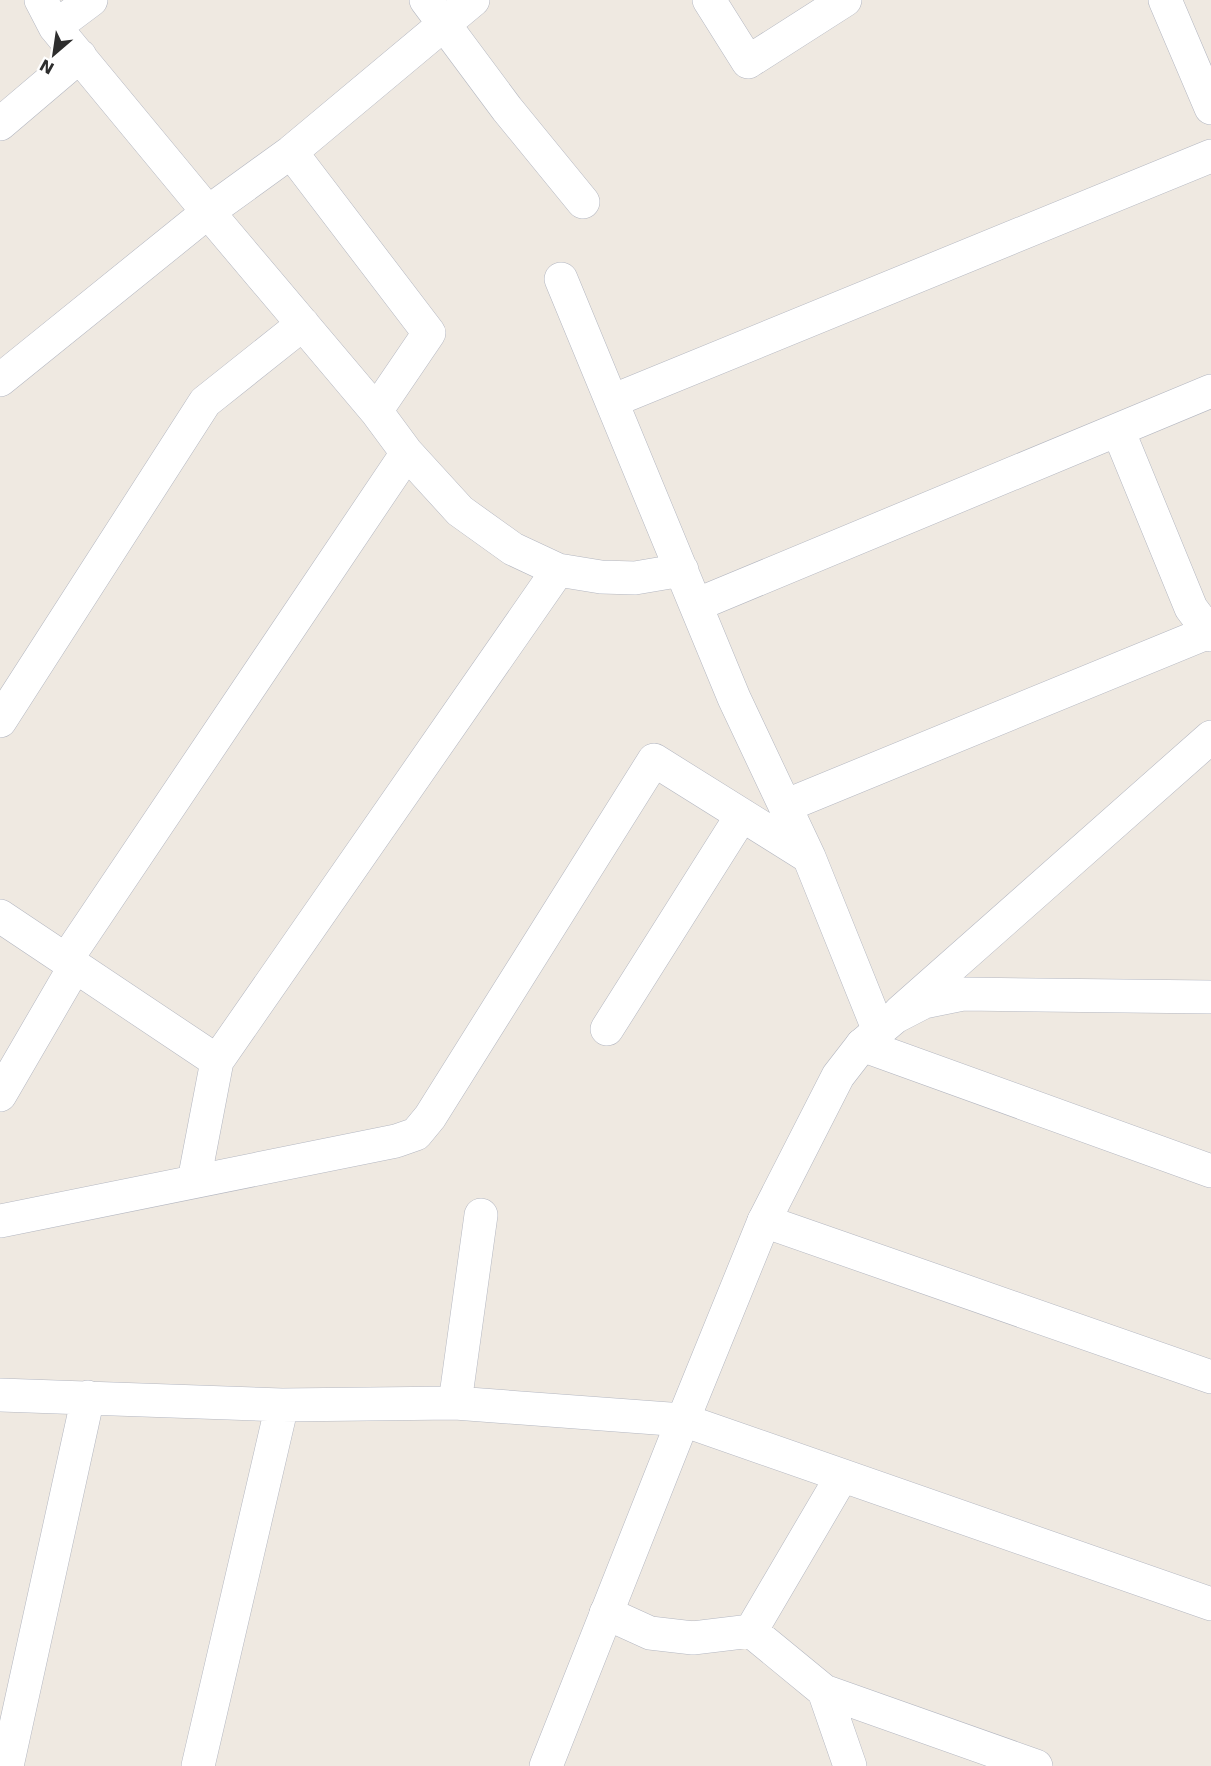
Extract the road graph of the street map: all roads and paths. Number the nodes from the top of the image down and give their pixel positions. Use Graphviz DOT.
graph roads {
  1 [pos="91,0"];
  2 [pos="473,0"];
  3 [pos="709,0"];
  4 [pos="845,0"];
  5 [pos="1165,0"];
  6 [pos="435,12"];
  7 [pos="48,13"];
  8 [pos="80,56"];
  9 [pos="1211,108"];
  10 [pos="0,124"];
  11 [pos="291,152"];
  12 [pos="1211,156"];
  13 [pos="583,202"];
  14 [pos="208,212"];
  15 [pos="561,279"];
  16 [pos="303,324"];
  17 [pos="0,380"];
  18 [pos="1211,391"];
  19 [pos="612,401"];
  20 [pos="376,411"];
  21 [pos="1118,430"];
  22 [pos="407,453"];
  23 [pos="558,570"];
  24 [pos="682,570"];
  25 [pos="696,605"];
  26 [pos="1210,634"];
  27 [pos="0,721"];
  28 [pos="1211,737"];
  29 [pos="785,806"];
  30 [pos="742,815"];
  31 [pos="809,857"];
  32 [pos="0,916"];
  33 [pos="71,963"];
  34 [pos="1211,996"];
  35 [pos="607,1029"];
  36 [pos="879,1031"];
  37 [pos="217,1061"];
  38 [pos="0,1095"];
  39 [pos="1211,1171"];
  40 [pos="194,1181"];
  41 [pos="1,1213"];
  42 [pos="481,1215"];
  43 [pos="764,1221"];
  44 [pos="1211,1377"];
  45 [pos="0,1395"];
  46 [pos="88,1397"];
  47 [pos="455,1403"];
  48 [pos="282,1405"];
  49 [pos="683,1420"];
  50 [pos="842,1476"];
  51 [pos="1211,1604"];
  52 [pos="606,1613"];
  53 [pos="751,1631"];
  54 [pos="13,1683"];
  55 [pos="824,1691"];
  56 [pos="7,1766"];
  57 [pos="198,1766"];
  58 [pos="546,1766"];
  59 [pos="850,1766"];
  60 [pos="1036,1766"];
  1 -- 7 [label="street"];
  2 -- 6 [label="street"];
  3 -- 4 [label="street"];
  5 -- 9 [label="street"];
  6 -- 11 [label="street"];
  6 -- 13 [label="street"];
  7 -- 8 [label="street"];
  8 -- 10 [label="street"];
  8 -- 14 [label="street"];
  11 -- 14 [label="street"];
  11 -- 20 [label="street"];
  12 -- 19 [label="street"];
  14 -- 16 [label="street"];
  14 -- 17 [label="street"];
  15 -- 19 [label="street"];
  16 -- 20 [label="street"];
  16 -- 27 [label="street"];
  18 -- 21 [label="street"];
  19 -- 24 [label="street"];
  20 -- 22 [label="street"];
  21 -- 25 [label="street"];
  21 -- 26 [label="street"];
  22 -- 23 [label="street"];
  22 -- 33 [label="street"];
  23 -- 24 [label="street"];
  23 -- 37 [label="street"];
  24 -- 25 [label="street"];
  25 -- 29 [label="street"];
  26 -- 29 [label="street"];
  28 -- 36 [label="street"];
  29 -- 31 [label="street"];
  30 -- 31 [label="street"];
  30 -- 35 [label="street"];
  30 -- 40 [label="street"];
  31 -- 36 [label="street"];
  32 -- 33 [label="street"];
  33 -- 37 [label="street"];
  33 -- 38 [label="street"];
  34 -- 36 [label="street"];
  36 -- 39 [label="street"];
  36 -- 43 [label="street"];
  37 -- 40 [label="street"];
  40 -- 41 [label="street"];
  42 -- 47 [label="street"];
  43 -- 44 [label="street"];
  43 -- 49 [label="street"];
  45 -- 46 [label="street"];
  46 -- 48 [label="street"];
  46 -- 54 [label="street"];
  47 -- 48 [label="street"];
  47 -- 49 [label="street"];
  48 -- 57 [label="street"];
  49 -- 50 [label="street"];
  49 -- 52 [label="street"];
  50 -- 51 [label="street"];
  50 -- 53 [label="street"];
  52 -- 53 [label="street"];
  52 -- 58 [label="street"];
  53 -- 55 [label="street"];
  54 -- 56 [label="street"];
  55 -- 59 [label="street"];
  55 -- 60 [label="street"];
}
